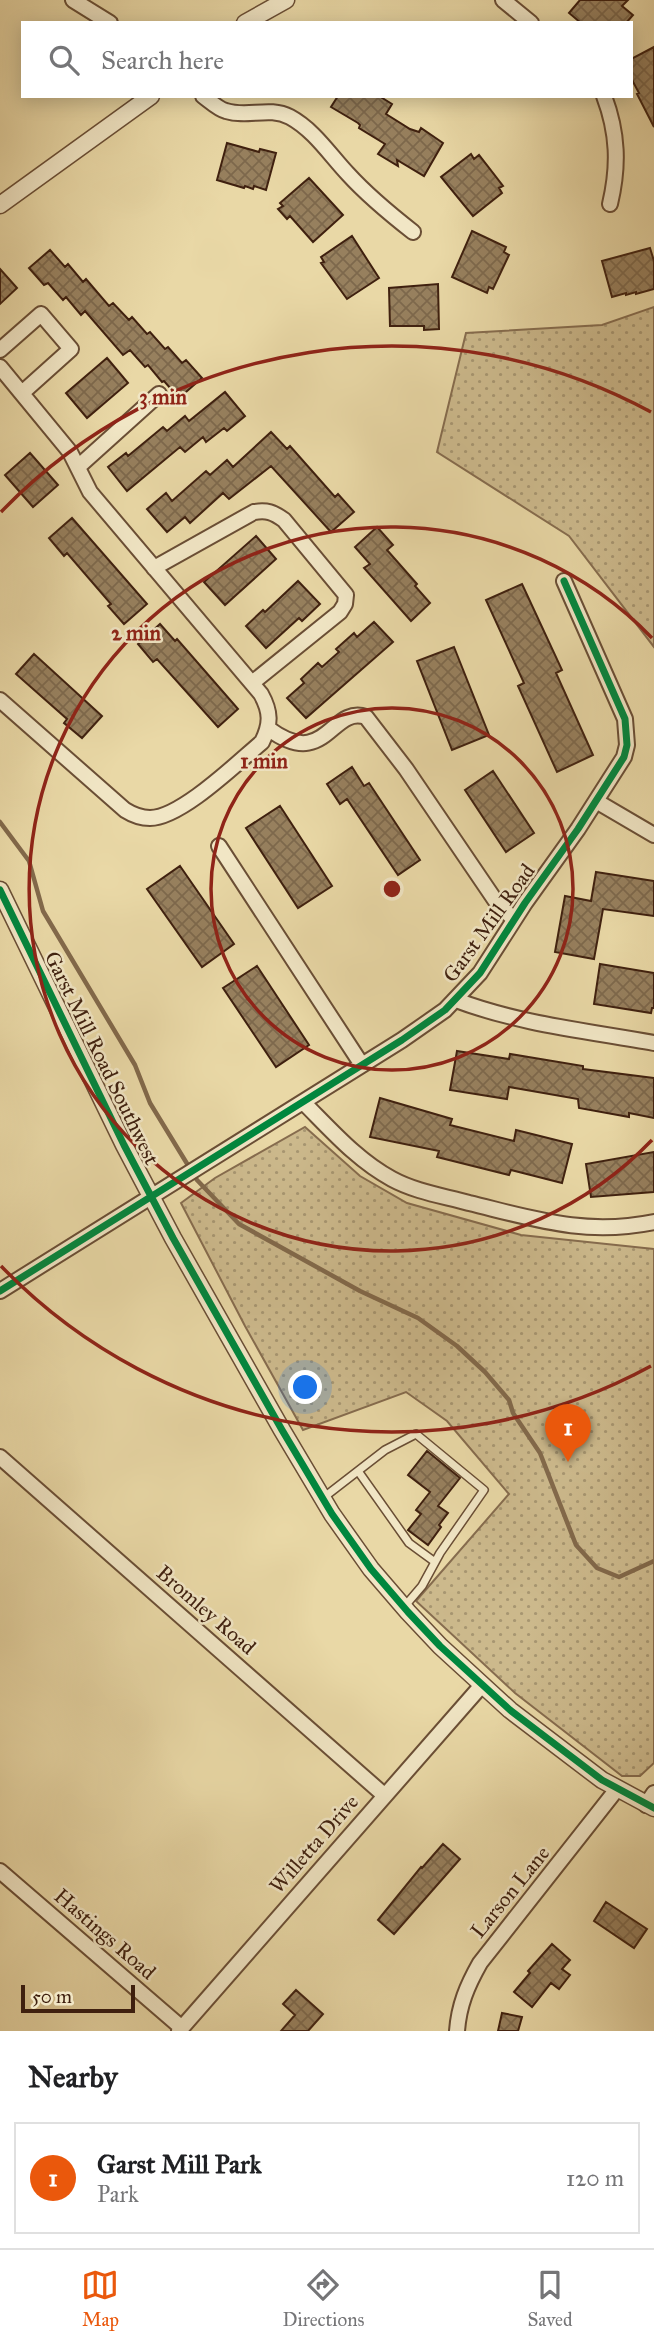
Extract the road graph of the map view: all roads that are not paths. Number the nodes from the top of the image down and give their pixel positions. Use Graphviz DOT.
graph roads {
  1 [pos="73,0"];
  2 [pos="286,0"];
  3 [pos="503,0"];
  4 [pos="107,21"];
  5 [pos="249,21"];
  6 [pos="529,21"];
  7 [pos="148,98"];
  8 [pos="207,98"];
  9 [pos="605,98"];
  10 [pos="610,204"];
  11 [pos="0,205"];
  12 [pos="413,232"];
  13 [pos="0,351"];
  14 [pos="0,367"];
  15 [pos="22,393"];
  16 [pos="159,394"];
  17 [pos="78,467"];
  18 [pos="155,568"];
  19 [pos="564,582"];
  20 [pos="251,683"];
  21 [pos="0,701"];
  22 [pos="269,729"];
  23 [pos="596,801"];
  24 [pos="654,835"];
  25 [pos="219,846"];
  26 [pos="0,890"];
  27 [pos="514,920"];
  28 [pos="456,1000"];
  29 [pos="654,1044"];
  30 [pos="362,1065"];
  31 [pos="303,1102"];
  32 [pos="151,1196"];
  33 [pos="654,1222"];
  34 [pos="0,1291"];
  35 [pos="0,1457"];
  36 [pos="358,1471"];
  37 [pos="323,1498"];
  38 [pos="435,1562"];
  39 [pos="404,1607"];
  40 [pos="482,1685"];
  41 [pos="617,1789"];
  42 [pos="384,1795"];
  43 [pos="651,1802"];
  44 [pos="0,1871"];
  45 [pos="181,2030"];
  46 [pos="457,2031"];
  1 -- 4 [label="street"];
  2 -- 5 [label="street"];
  3 -- 6 [label="street"];
  7 -- 11 [label="street"];
  8 -- 12 [label="street"];
  9 -- 10 [label="street"];
  13 -- 15 [label="street"];
  14 -- 15 [label="street"];
  15 -- 17 [label="street"];
  16 -- 17 [label="street"];
  17 -- 18 [label="street"];
  18 -- 20 [label="street"];
  18 -- 20 [label="street"];
  19 -- 23 [label="street, Garst Mill Road"];
  20 -- 22 [label="street"];
  21 -- 22 [label="street"];
  22 -- 27 [label="street, Garst Mill Road"];
  23 -- 24 [label="street"];
  23 -- 27 [label="street, Garst Mill Road"];
  25 -- 30 [label="street"];
  26 -- 32 [label="street, Garst Mill Road Southwest"];
  27 -- 28 [label="street, Garst Mill Road"];
  28 -- 29 [label="street, Garst Mill Road"];
  28 -- 30 [label="street, Garst Mill Road"];
  30 -- 31 [label="street, Garst Mill Road"];
  31 -- 32 [label="street, Garst Mill Road"];
  31 -- 33 [label="street"];
  32 -- 34 [label="street, Garst Mill Road"];
  32 -- 37 [label="street, Garst Mill Road Southwest"];
  35 -- 42 [label="street, Bromley Road"];
  36 -- 37 [label="lane"];
  36 -- 38 [label="lane"];
  36 -- 38 [label="lane"];
  37 -- 39 [label="street, Garst Mill Road Southwest"];
  38 -- 39 [label="lane"];
  39 -- 40 [label="street, Garst Mill Road Southwest"];
  40 -- 41 [label="street, Garst Mill Road Southwest"];
  40 -- 42 [label="street, Willetta Drive"];
  41 -- 43 [label="street, Garst Mill Road Southwest"];
  41 -- 46 [label="street, Larson Lane"];
  42 -- 45 [label="street, Willetta Drive"];
  44 -- 45 [label="street, Hastings Road"];
}
